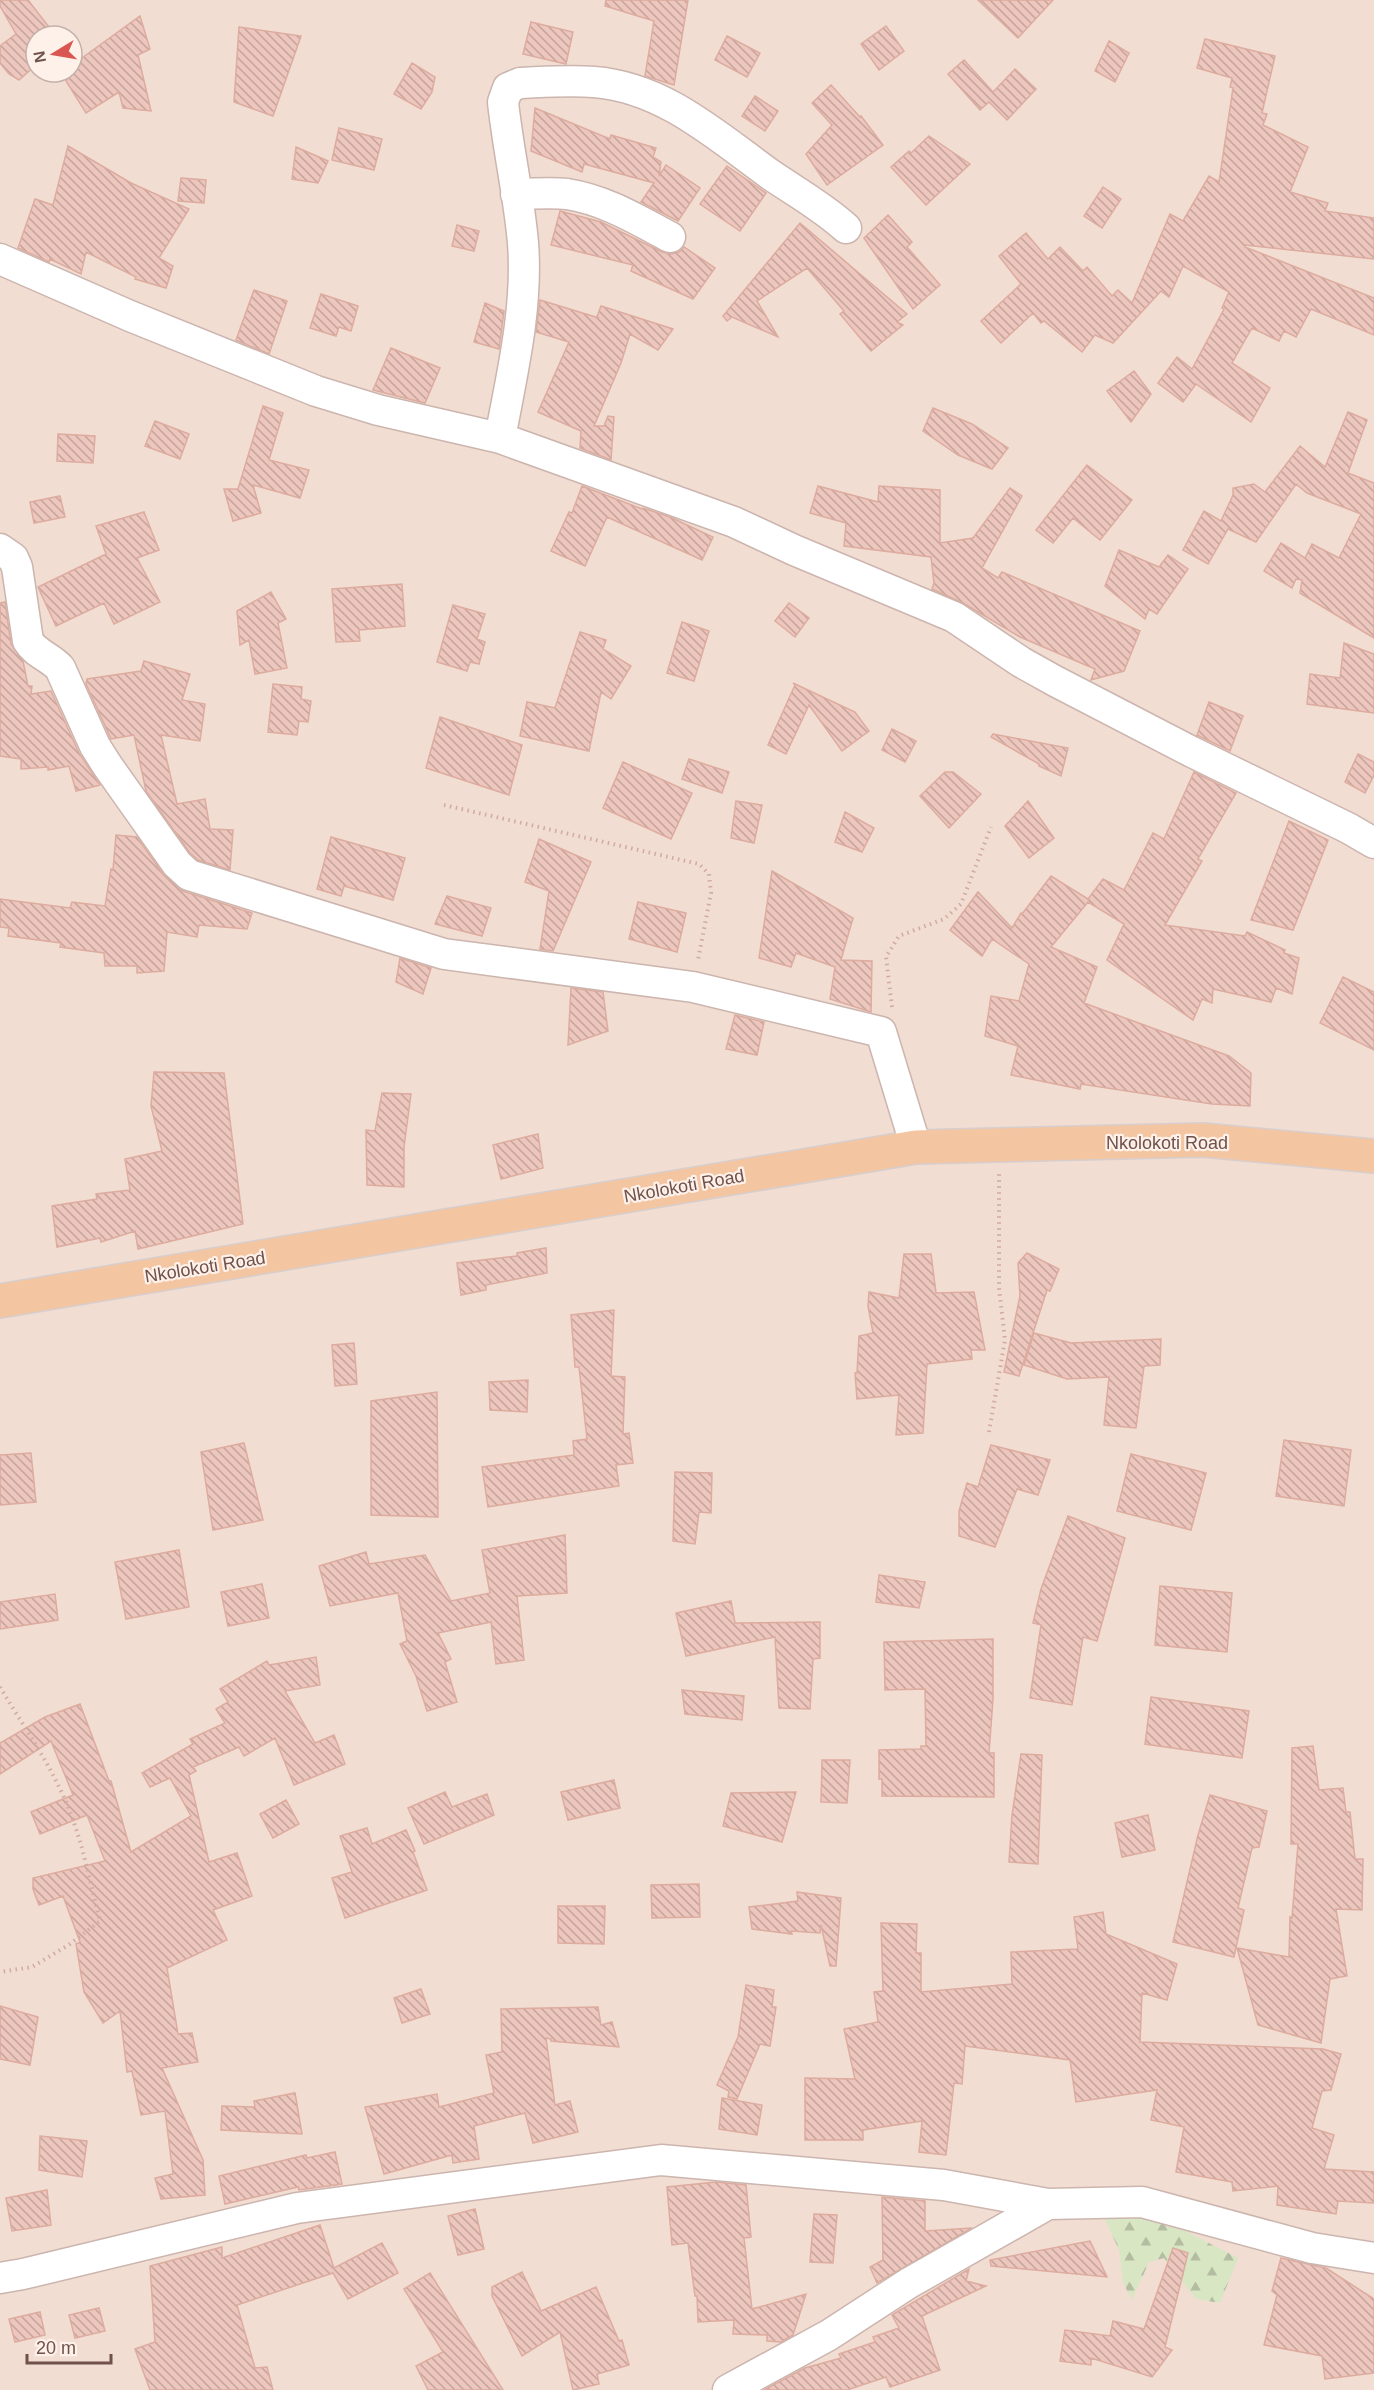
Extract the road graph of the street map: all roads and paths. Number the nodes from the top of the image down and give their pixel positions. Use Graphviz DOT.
graph roads {
  1 [pos="516,194"];
  2 [pos="846,228"];
  3 [pos="670,237"];
  4 [pos="0,259"];
  5 [pos="500,438"];
  6 [pos="0,549"];
  7 [pos="444,805"];
  8 [pos="991,827"];
  9 [pos="1374,843"];
  10 [pos="693,987"];
  11 [pos="881,1032"];
  12 [pos="916,1147"];
  13 [pos="999,1147"];
  14 [pos="1374,1156"];
  15 [pos="0,1301"];
  16 [pos="989,1432"];
  17 [pos="0,1687"];
  18 [pos="0,1972"];
  19 [pos="1048,2204"];
  20 [pos="1374,2258"];
  21 [pos="0,2278"];
  22 [pos="728,2390"];
  1 -- 2 [label="street"];
  1 -- 3 [label="street"];
  1 -- 5 [label="street"];
  4 -- 5 [label="street"];
  5 -- 9 [label="street"];
  6 -- 10 [label="street"];
  7 -- 10 [label="path"];
  8 -- 11 [label="path"];
  10 -- 11 [label="street"];
  11 -- 12 [label="street"];
  12 -- 13 [label="main road, Nkolokoti Road"];
  12 -- 15 [label="main road, Nkolokoti Road"];
  13 -- 14 [label="main road, Nkolokoti Road"];
  13 -- 16 [label="path"];
  17 -- 18 [label="path"];
  19 -- 20 [label="street"];
  19 -- 21 [label="street"];
  19 -- 22 [label="street"];
}
